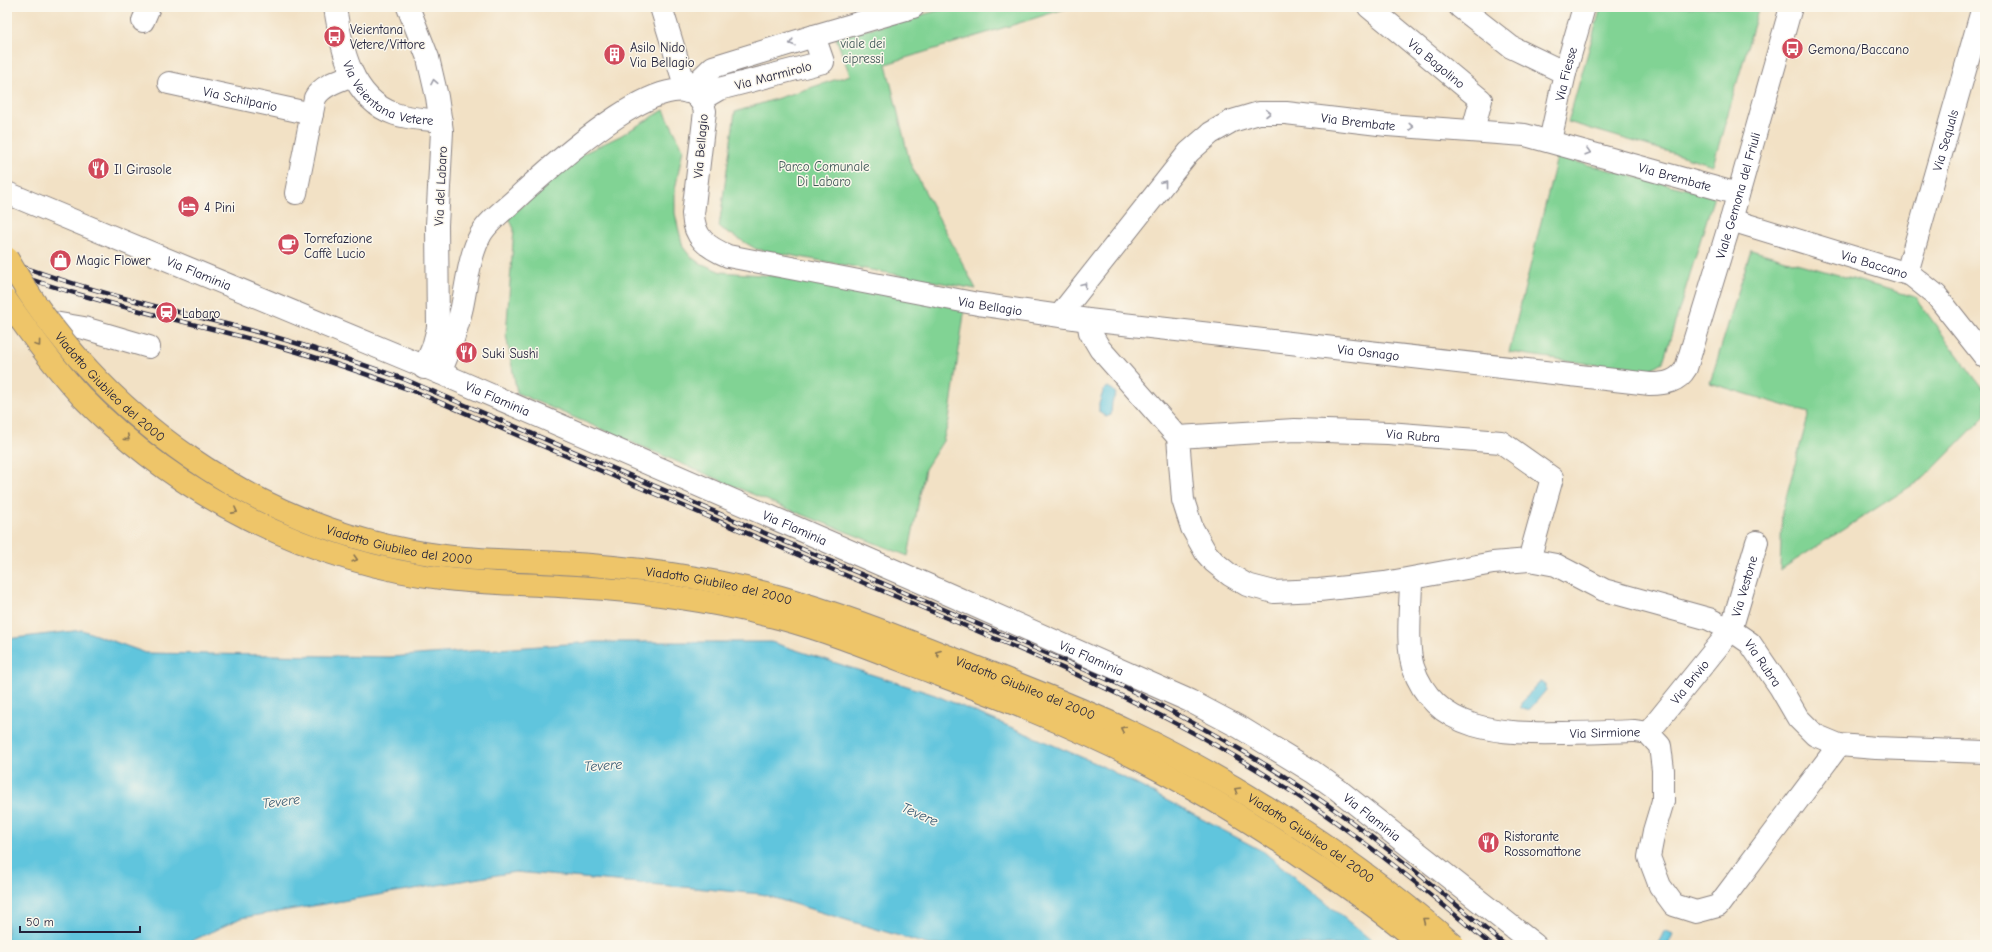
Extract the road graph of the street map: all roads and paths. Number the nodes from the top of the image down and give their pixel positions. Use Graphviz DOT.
graph roads {
  1 [pos="335,7"];
  2 [pos="408,7"];
  3 [pos="661,7"];
  4 [pos="913,7"];
  5 [pos="1369,7"];
  6 [pos="1460,7"];
  7 [pos="1584,7"];
  8 [pos="1791,7"];
  9 [pos="1983,7"];
  10 [pos="1565,73"];
  11 [pos="353,75"];
  12 [pos="169,83"];
  13 [pos="694,96"];
  14 [pos="312,114"];
  15 [pos="441,120"];
  16 [pos="1473,130"];
  17 [pos="1550,141"];
  18 [pos="7,193"];
  19 [pos="296,193"];
  20 [pos="1738,194"];
  21 [pos="1731,220"];
  22 [pos="7,258"];
  23 [pos="1907,273"];
  24 [pos="7,301"];
  25 [pos="1060,315"];
  26 [pos="7,318"];
  27 [pos="1088,320"];
  28 [pos="149,347"];
  29 [pos="1985,357"];
  30 [pos="432,371"];
  31 [pos="1678,378"];
  32 [pos="1178,437"];
  33 [pos="1757,542"];
  34 [pos="1529,560"];
  35 [pos="1411,579"];
  36 [pos="1731,630"];
  37 [pos="1648,733"];
  38 [pos="1839,745"];
  39 [pos="1985,752"];
  40 [pos="1422,945"];
  41 [pos="1454,945"];
  42 [pos="1535,945"];
  1 -- 11 [label="street, Via Veientana Vetere"];
  15 -- 2 [label="street, Via del Labaro, one-way"];
  3 -- 13 [label="street, Via Bellagio"];
  4 -- 13 [label="street, Via Marmirolo"];
  5 -- 16 [label="street, Via Bagolino"];
  6 -- 10 [label="street"];
  7 -- 10 [label="street, Via Fiesse"];
  8 -- 20 [label="street, Viale Gemona del Friuli"];
  9 -- 23 [label="street, Via Sequals"];
  10 -- 17 [label="street, Via Fiesse"];
  11 -- 14 [label="street"];
  11 -- 15 [label="street, Via Veientana Vetere"];
  12 -- 14 [label="street, Via Schilpario"];
  13 -- 25 [label="street, Via Bellagio"];
  13 -- 30 [label="street"];
  14 -- 19 [label="street"];
  15 -- 30 [label="street, Via del Labaro"];
  16 -- 17 [label="street, Via Brembate"];
  25 -- 16 [label="street, Via Brembate, one-way"];
  17 -- 20 [label="street, Via Brembate, one-way"];
  18 -- 30 [label="street, Via Flaminia"];
  20 -- 21 [label="street, Viale Gemona del Friuli"];
  21 -- 23 [label="street, Via Baccano"];
  21 -- 31 [label="street, Viale Gemona del Friuli"];
  41 -- 22 [label="highway, Viadotto Giubileo del 2000, one-way, bridge"];
  23 -- 29 [label="street, Via Baccano"];
  24 -- 40 [label="highway, Viadotto Giubileo del 2000, one-way, bridge"];
  25 -- 27 [label="street, Via Osnago"];
  26 -- 28 [label="street"];
  27 -- 31 [label="street, Via Osnago"];
  27 -- 32 [label="street"];
  30 -- 42 [label="street, Via Flaminia"];
  32 -- 34 [label="street, Via Rubra"];
  32 -- 35 [label="street, Via Rubra"];
  33 -- 36 [label="street, Via Vestone"];
  34 -- 35 [label="street, Via Rubra"];
  34 -- 36 [label="street, Via Rubra"];
  35 -- 37 [label="street, Via Sirmione"];
  36 -- 37 [label="street, Via Brivio"];
  36 -- 38 [label="street, Via Rubra"];
  37 -- 38 [label="street, Via Sirmione"];
  38 -- 39 [label="street, Via Rubra"];
}
